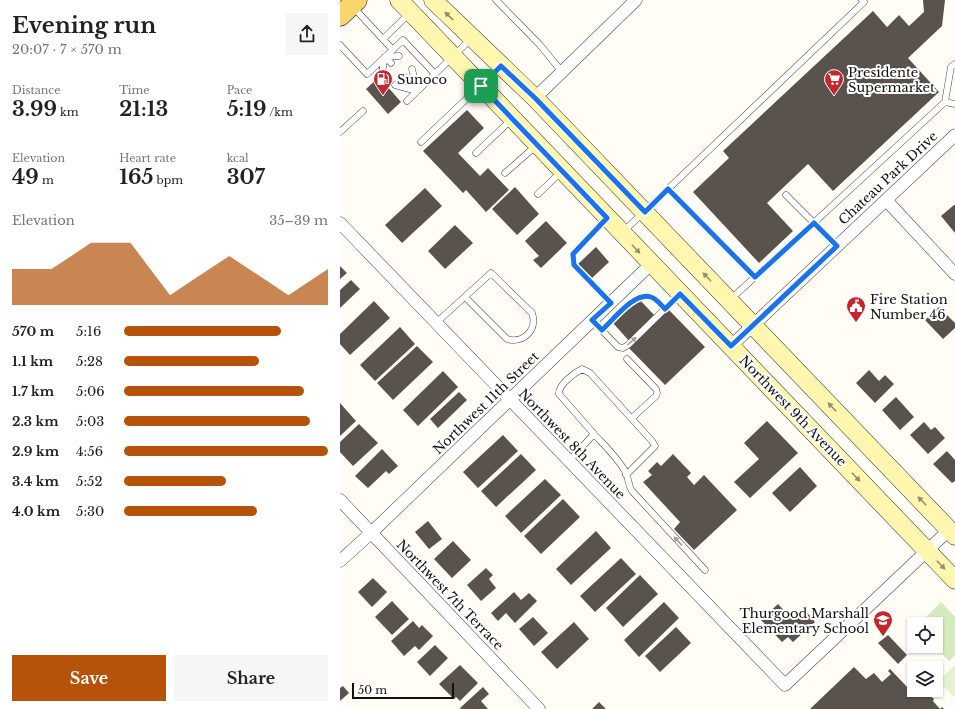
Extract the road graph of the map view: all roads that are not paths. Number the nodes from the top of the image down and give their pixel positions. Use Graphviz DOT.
graph roads {
  1 [pos="433,0"];
  2 [pos="496,0"];
  3 [pos="507,0"];
  4 [pos="636,0"];
  5 [pos="862,0"];
  6 [pos="502,5"];
  7 [pos="405,6"];
  8 [pos="349,7"];
  9 [pos="472,38"];
  10 [pos="383,39"];
  11 [pos="340,46"];
  12 [pos="392,50"];
  13 [pos="399,56"];
  14 [pos="385,57"];
  15 [pos="453,57"];
  16 [pos="391,64"];
  17 [pos="955,64"];
  18 [pos="501,66"];
  19 [pos="412,69"];
  20 [pos="382,72"];
  21 [pos="562,72"];
  22 [pos="435,74"];
  23 [pos="404,77"];
  24 [pos="395,86"];
  25 [pos="481,86"];
  26 [pos="417,91"];
  27 [pos="535,98"];
  28 [pos="407,101"];
  29 [pos="945,102"];
  30 [pos="955,104"];
  31 [pos="363,111"];
  32 [pos="512,119"];
  33 [pos="340,132"];
  34 [pos="955,135"];
  35 [pos="421,142"];
  36 [pos="537,145"];
  37 [pos="476,153"];
  38 [pos="562,171"];
  39 [pos="505,174"];
  40 [pos="668,189"];
  41 [pos="538,194"];
  42 [pos="786,195"];
  43 [pos="886,200"];
  44 [pos="645,212"];
  45 [pos="607,218"];
  46 [pos="340,223"];
  47 [pos="814,223"];
  48 [pos="622,234"];
  49 [pos="837,246"];
  50 [pos="651,264"];
  51 [pos="955,274"];
  52 [pos="755,277"];
  53 [pos="624,290"];
  54 [pos="680,294"];
  55 [pos="465,297"];
  56 [pos="634,300"];
  57 [pos="730,300"];
  58 [pos="611,303"];
  59 [pos="665,309"];
  60 [pos="592,320"];
  61 [pos="436,323"];
  62 [pos="754,325"];
  63 [pos="602,330"];
  64 [pos="731,346"];
  65 [pos="627,359"];
  66 [pos="510,399"];
  67 [pos="632,418"];
  68 [pos="594,434"];
  69 [pos="569,461"];
  70 [pos="626,474"];
  71 [pos="340,500"];
  72 [pos="371,533"];
  73 [pos="952,533"];
  74 [pos="926,550"];
  75 [pos="340,561"];
  76 [pos="705,570"];
  77 [pos="955,580"];
  78 [pos="540,709"];
  9 -- 1 [label="main road, one-way"];
  2 -- 6 [label="lane"];
  3 -- 6 [label="lane"];
  4 -- 21 [label="street"];
  5 -- 40 [label="lane"];
  6 -- 21 [label="lane"];
  7 -- 10 [label="lane"];
  7 -- 15 [label="main road, Northwest 9th Avenue"];
  8 -- 10 [label="lane"];
  9 -- 15 [label="lane"];
  9 -- 18 [label="main road"];
  10 -- 12 [label="lane"];
  11 -- 14 [label="lane"];
  12 -- 14 [label="lane"];
  12 -- 22 [label="lane"];
  13 -- 14 [label="lane"];
  14 -- 16 [label="lane"];
  14 -- 20 [label="lane"];
  15 -- 22 [label="lane"];
  15 -- 25 [label="main road, Northwest 9th Avenue"];
  17 -- 29 [label="lane"];
  18 -- 25 [label="lane"];
  18 -- 27 [label="main road"];
  19 -- 26 [label="lane"];
  21 -- 27 [label="street"];
  22 -- 26 [label="lane"];
  23 -- 26 [label="lane"];
  24 -- 26 [label="lane"];
  25 -- 32 [label="main road, Northwest 9th Avenue"];
  25 -- 35 [label="lane"];
  26 -- 28 [label="lane"];
  27 -- 44 [label="main road"];
  29 -- 30 [label="lane"];
  29 -- 47 [label="lane"];
  31 -- 33 [label="lane"];
  32 -- 36 [label="main road, Northwest 9th Avenue"];
  32 -- 37 [label="lane"];
  34 -- 43 [label="street, Chateau Park Drive"];
  36 -- 38 [label="main road, Northwest 9th Avenue"];
  36 -- 39 [label="lane"];
  38 -- 41 [label="lane"];
  38 -- 45 [label="main road, Northwest 9th Avenue"];
  40 -- 44 [label="lane"];
  40 -- 52 [label="lane"];
  42 -- 47 [label="lane"];
  43 -- 49 [label="street, Chateau Park Drive"];
  43 -- 51 [label="street"];
  44 -- 48 [label="lane"];
  57 -- 44 [label="main road, one-way"];
  45 -- 48 [label="main road, Northwest 9th Avenue"];
  45 -- 58 [label="lane"];
  46 -- 61 [label="street, Northwest 8th Avenue"];
  47 -- 49 [label="lane"];
  47 -- 52 [label="lane"];
  48 -- 50 [label="main road, Northwest 9th Avenue, one-way"];
  49 -- 62 [label="street, Chateau Park Drive"];
  50 -- 53 [label="street, Northwest 11th Street"];
  50 -- 54 [label="main road, Northwest 9th Avenue"];
  52 -- 57 [label="lane"];
  53 -- 56 [label="lane"];
  53 -- 58 [label="street, Northwest 11th Street"];
  54 -- 59 [label="lane"];
  54 -- 64 [label="main road, Northwest 9th Avenue"];
  55 -- 55 [label="lane"];
  55 -- 61 [label="lane"];
  56 -- 59 [label="lane"];
  56 -- 63 [label="lane"];
  57 -- 62 [label="main road"];
  58 -- 60 [label="street, Northwest 11th Street"];
  63 -- 59 [label="lane, one-way"];
  60 -- 63 [label="lane"];
  60 -- 66 [label="street, Northwest 11th Street"];
  61 -- 66 [label="street, Northwest 8th Avenue"];
  62 -- 64 [label="street, Chateau Park Drive"];
  73 -- 62 [label="main road, one-way"];
  64 -- 74 [label="main road, Northwest 9th Avenue, one-way"];
  65 -- 67 [label="lane"];
  66 -- 69 [label="street, Northwest 8th Avenue"];
  66 -- 72 [label="street, Northwest 11th Street"];
  67 -- 68 [label="lane"];
  67 -- 70 [label="lane"];
  68 -- 69 [label="lane"];
  68 -- 70 [label="lane"];
  69 -- 74 [label="street, Northwest 8th Avenue"];
  76 -- 70 [label="lane, one-way"];
  71 -- 72 [label="street, Northwest 7th Terrace"];
  72 -- 75 [label="street, Northwest 11th Street"];
  72 -- 78 [label="street, Northwest 7th Terrace"];
  73 -- 74 [label="street"];
  74 -- 77 [label="main road, Northwest 9th Avenue, one-way"];
}
